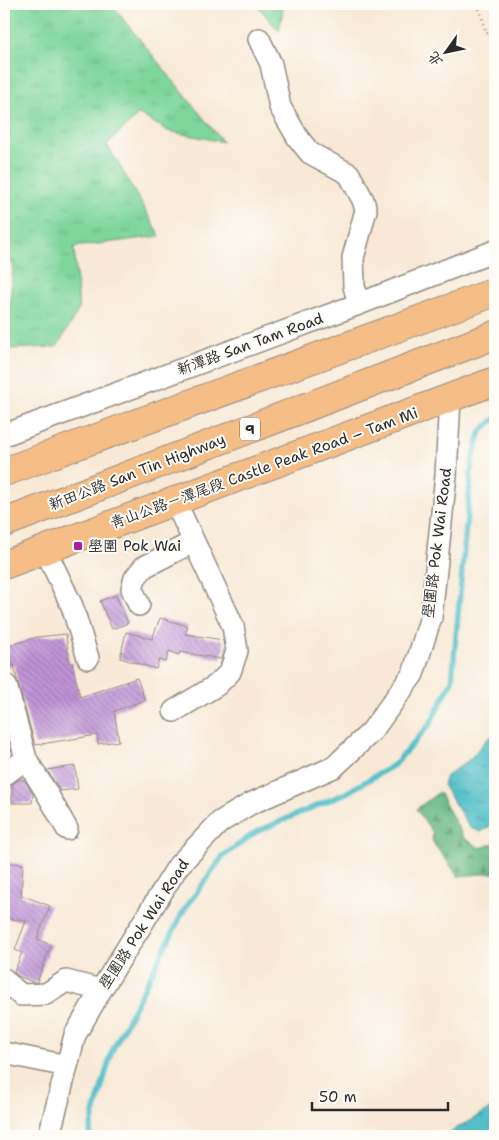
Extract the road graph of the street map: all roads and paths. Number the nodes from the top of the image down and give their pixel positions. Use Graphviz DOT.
graph roads {
  1 [pos="478,4"];
  2 [pos="259,39"];
  3 [pos="495,43"];
  4 [pos="495,251"];
  5 [pos="495,292"];
  6 [pos="359,304"];
  7 [pos="495,335"];
  8 [pos="495,382"];
  9 [pos="450,398"];
  10 [pos="4,435"];
  11 [pos="4,472"];
  12 [pos="175,501"];
  13 [pos="4,523"];
  14 [pos="193,542"];
  15 [pos="45,549"];
  16 [pos="4,565"];
  17 [pos="139,605"];
  18 [pos="88,658"];
  19 [pos="4,685"];
  20 [pos="174,711"];
  21 [pos="26,759"];
  22 [pos="4,775"];
  23 [pos="67,829"];
  24 [pos="4,979"];
  25 [pos="101,990"];
  26 [pos="4,1053"];
  27 [pos="67,1066"];
  28 [pos="49,1136"];
  1 -- 3 [label="path"];
  2 -- 6 [label="street"];
  4 -- 6 [label="street, 新潭路 San Tam Road"];
  5 -- 11 [label="main road"];
  6 -- 10 [label="street, 新潭路 San Tam Road"];
  7 -- 13 [label="main road, 新田公路 San Tin Highway / 9"];
  8 -- 9 [label="main road, 青山公路－潭尾段 Castle Peak Road – Tam Mi"];
  9 -- 12 [label="main road, 青山公路－潭尾段 Castle Peak Road – Tam Mi"];
  9 -- 25 [label="street, 壆圍路 Pok Wai Road"];
  12 -- 14 [label="street"];
  12 -- 15 [label="main road, 青山公路－潭尾段 Castle Peak Road – Tam Mi"];
  14 -- 17 [label="street"];
  14 -- 20 [label="street"];
  15 -- 16 [label="main road, 青山公路－潭尾段 Castle Peak Road – Tam Mi"];
  15 -- 18 [label="street"];
  19 -- 21 [label="street"];
  21 -- 22 [label="street"];
  21 -- 23 [label="street"];
  24 -- 25 [label="street"];
  25 -- 27 [label="street, 壆圍路 Pok Wai Road"];
  26 -- 27 [label="street"];
  27 -- 28 [label="street, 壆圍路 Pok Wai Road"];
}
